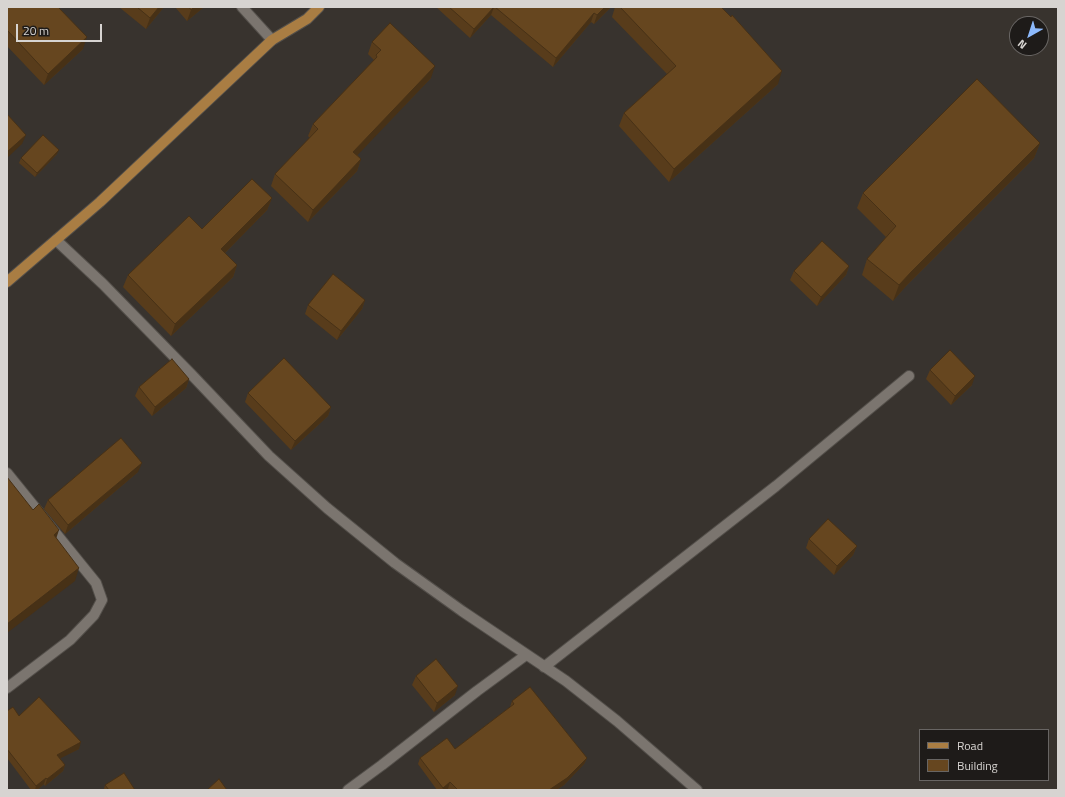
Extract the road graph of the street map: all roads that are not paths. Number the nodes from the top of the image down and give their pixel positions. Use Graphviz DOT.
graph roads {
  1 [pos="242,7"];
  2 [pos="319,7"];
  3 [pos="272,40"];
  4 [pos="56,240"];
  5 [pos="7,282"];
  6 [pos="909,376"];
  7 [pos="7,473"];
  8 [pos="526,655"];
  9 [pos="544,666"];
  10 [pos="7,688"];
  11 [pos="348,790"];
  12 [pos="696,790"];
  1 -- 3 [label="street"];
  2 -- 3 [label="main road"];
  3 -- 4 [label="main road"];
  4 -- 5 [label="main road"];
  4 -- 8 [label="street"];
  6 -- 9 [label="street"];
  7 -- 10 [label="street"];
  8 -- 9 [label="street"];
  8 -- 11 [label="street"];
  9 -- 12 [label="street"];
}
